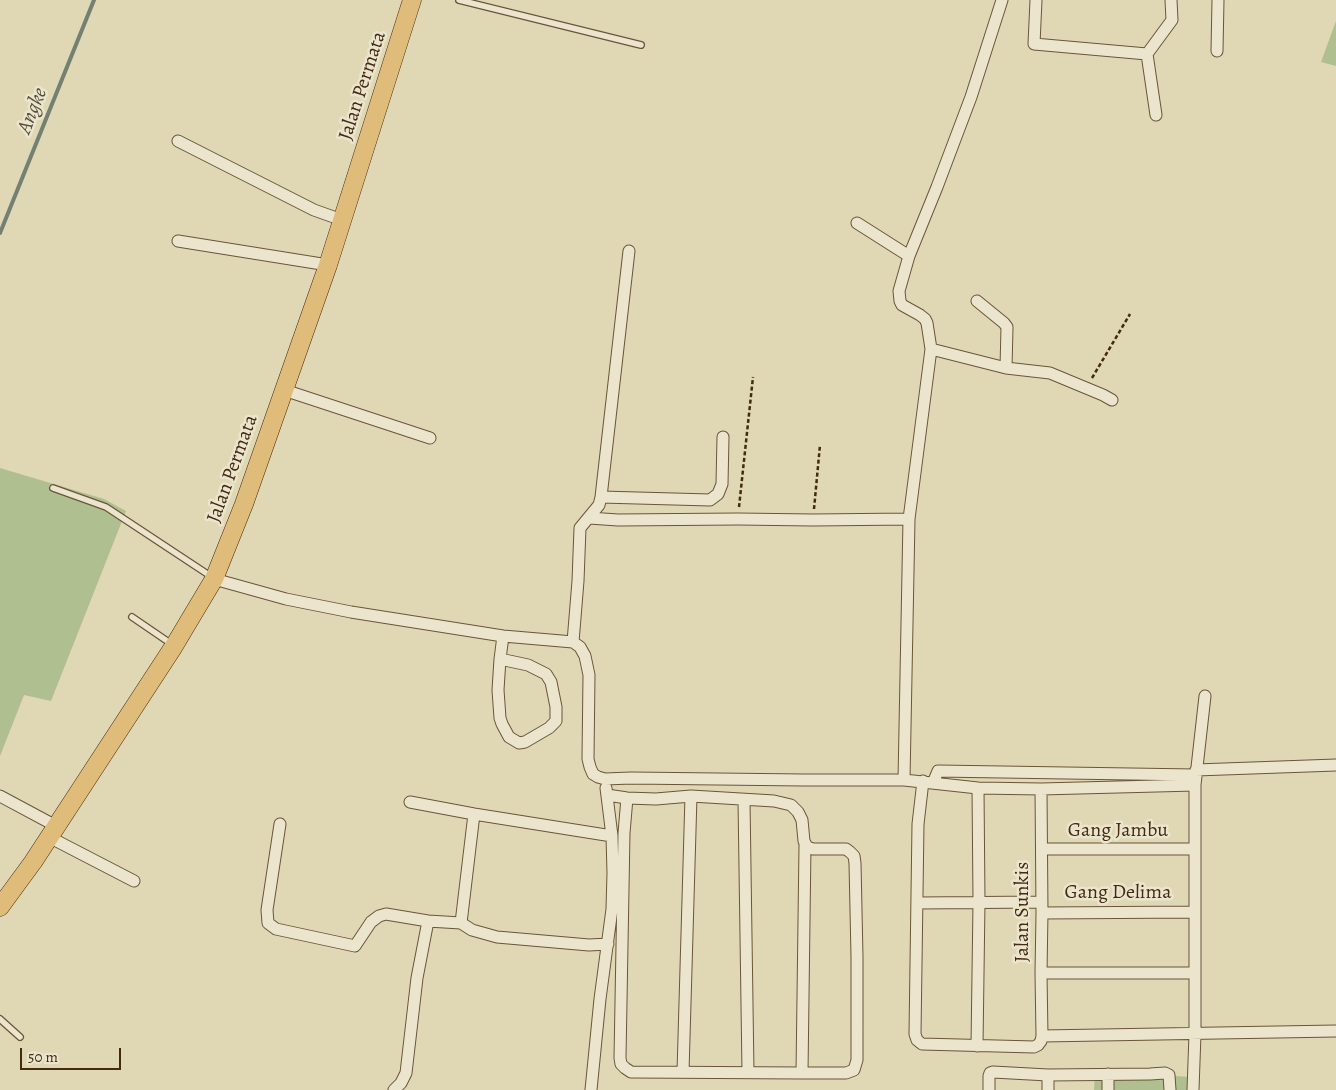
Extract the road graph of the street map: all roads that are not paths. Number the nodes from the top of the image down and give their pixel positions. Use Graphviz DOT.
graph roads {
  1 [pos="412,0"];
  2 [pos="459,0"];
  3 [pos="1002,0"];
  4 [pos="1036,0"];
  5 [pos="1171,0"];
  6 [pos="1218,0"];
  7 [pos="641,45"];
  8 [pos="1217,51"];
  9 [pos="1147,54"];
  10 [pos="1156,115"];
  11 [pos="178,141"];
  12 [pos="342,220"];
  13 [pos="857,223"];
  14 [pos="178,241"];
  15 [pos="629,251"];
  16 [pos="909,256"];
  17 [pos="328,265"];
  18 [pos="977,301"];
  19 [pos="931,349"];
  20 [pos="1006,368"];
  21 [pos="284,390"];
  22 [pos="1112,400"];
  23 [pos="723,437"];
  24 [pos="430,438"];
  25 [pos="53,488"];
  26 [pos="602,497"];
  27 [pos="589,518"];
  28 [pos="909,520"];
  29 [pos="214,579"];
  30 [pos="132,617"];
  31 [pos="503,636"];
  32 [pos="573,642"];
  33 [pos="174,646"];
  34 [pos="500,659"];
  35 [pos="1205,696"];
  36 [pos="1336,764"];
  37 [pos="1014,772"];
  38 [pos="1195,777"];
  39 [pos="605,779"];
  40 [pos="904,780"];
  41 [pos="928,782"];
  42 [pos="978,788"];
  43 [pos="1015,788"];
  44 [pos="1040,788"];
  45 [pos="607,795"];
  46 [pos="0,796"];
  47 [pos="691,796"];
  48 [pos="627,798"];
  49 [pos="744,800"];
  50 [pos="410,802"];
  51 [pos="474,814"];
  52 [pos="280,824"];
  53 [pos="53,832"];
  54 [pos="612,836"];
  55 [pos="805,845"];
  56 [pos="1042,849"];
  57 [pos="1195,849"];
  58 [pos="134,881"];
  59 [pos="979,902"];
  60 [pos="917,903"];
  61 [pos="0,907"];
  62 [pos="1042,907"];
  63 [pos="1195,912"];
  64 [pos="428,921"];
  65 [pos="461,923"];
  66 [pos="608,944"];
  67 [pos="1041,973"];
  68 [pos="1194,973"];
  69 [pos="0,1019"];
  70 [pos="1336,1031"];
  71 [pos="1195,1034"];
  72 [pos="1042,1036"];
  73 [pos="20,1037"];
  74 [pos="977,1046"];
  75 [pos="682,1072"];
  76 [pos="748,1072"];
  77 [pos="802,1074"];
  78 [pos="1108,1074"];
  79 [pos="1048,1075"];
  80 [pos="394,1090"];
  81 [pos="591,1090"];
  82 [pos="989,1090"];
  83 [pos="1048,1090"];
  84 [pos="1108,1090"];
  85 [pos="1170,1090"];
  86 [pos="1193,1090"];
  1 -- 12 [label="main road, Jalan Permata"];
  2 -- 7 [label="lane"];
  3 -- 16 [label="street"];
  4 -- 9 [label="street"];
  5 -- 9 [label="street"];
  6 -- 8 [label="street"];
  9 -- 10 [label="street"];
  11 -- 12 [label="street"];
  12 -- 17 [label="main road, Jalan Permata"];
  13 -- 16 [label="street"];
  14 -- 17 [label="street"];
  15 -- 26 [label="street"];
  16 -- 19 [label="street"];
  17 -- 21 [label="main road, Jalan Permata"];
  18 -- 20 [label="street"];
  19 -- 20 [label="street"];
  19 -- 28 [label="street"];
  20 -- 22 [label="street"];
  21 -- 24 [label="street"];
  21 -- 29 [label="main road, Jalan Permata"];
  23 -- 26 [label="street"];
  25 -- 29 [label="lane"];
  26 -- 27 [label="street"];
  27 -- 28 [label="street"];
  27 -- 32 [label="street"];
  28 -- 40 [label="street"];
  29 -- 31 [label="street"];
  29 -- 33 [label="main road, Jalan Permata"];
  30 -- 33 [label="lane"];
  31 -- 32 [label="street"];
  31 -- 34 [label="street"];
  32 -- 39 [label="street"];
  33 -- 53 [label="main road, Jalan Permata"];
  34 -- 34 [label="street"];
  35 -- 38 [label="street"];
  36 -- 38 [label="street"];
  37 -- 38 [label="street"];
  37 -- 41 [label="street"];
  37 -- 43 [label="street"];
  38 -- 44 [label="street"];
  38 -- 57 [label="street"];
  39 -- 40 [label="street"];
  39 -- 45 [label="street"];
  40 -- 41 [label="street"];
  41 -- 42 [label="street"];
  41 -- 60 [label="street"];
  42 -- 43 [label="street"];
  42 -- 59 [label="street"];
  43 -- 44 [label="street"];
  44 -- 56 [label="street, Jalan Sunkis"];
  45 -- 48 [label="street"];
  45 -- 54 [label="street"];
  46 -- 53 [label="street"];
  47 -- 48 [label="street"];
  47 -- 49 [label="street"];
  47 -- 75 [label="street"];
  48 -- 75 [label="street"];
  49 -- 55 [label="street"];
  49 -- 76 [label="street"];
  50 -- 51 [label="street"];
  51 -- 54 [label="street"];
  51 -- 65 [label="street"];
  52 -- 64 [label="street"];
  53 -- 58 [label="street"];
  53 -- 61 [label="main road, Jalan Permata"];
  54 -- 66 [label="street"];
  55 -- 77 [label="street"];
  55 -- 77 [label="street"];
  56 -- 57 [label="street, Gang Jambu"];
  56 -- 62 [label="street, Jalan Sunkis"];
  57 -- 63 [label="street"];
  59 -- 60 [label="street, Gang Delima"];
  59 -- 62 [label="street, Gang Delima"];
  59 -- 74 [label="street"];
  60 -- 74 [label="street"];
  62 -- 63 [label="street, Gang Delima"];
  62 -- 67 [label="street, Jalan Sunkis"];
  63 -- 68 [label="street"];
  64 -- 65 [label="street"];
  64 -- 80 [label="street"];
  65 -- 66 [label="street"];
  66 -- 81 [label="street"];
  67 -- 68 [label="street"];
  67 -- 72 [label="street, Jalan Sunkis"];
  68 -- 71 [label="street"];
  69 -- 73 [label="lane"];
  70 -- 71 [label="street"];
  71 -- 72 [label="street"];
  71 -- 86 [label="street"];
  72 -- 74 [label="street"];
  75 -- 76 [label="street"];
  76 -- 77 [label="street"];
  78 -- 79 [label="street"];
  78 -- 84 [label="street"];
  78 -- 85 [label="street"];
  79 -- 82 [label="street"];
  79 -- 83 [label="street"];
}
